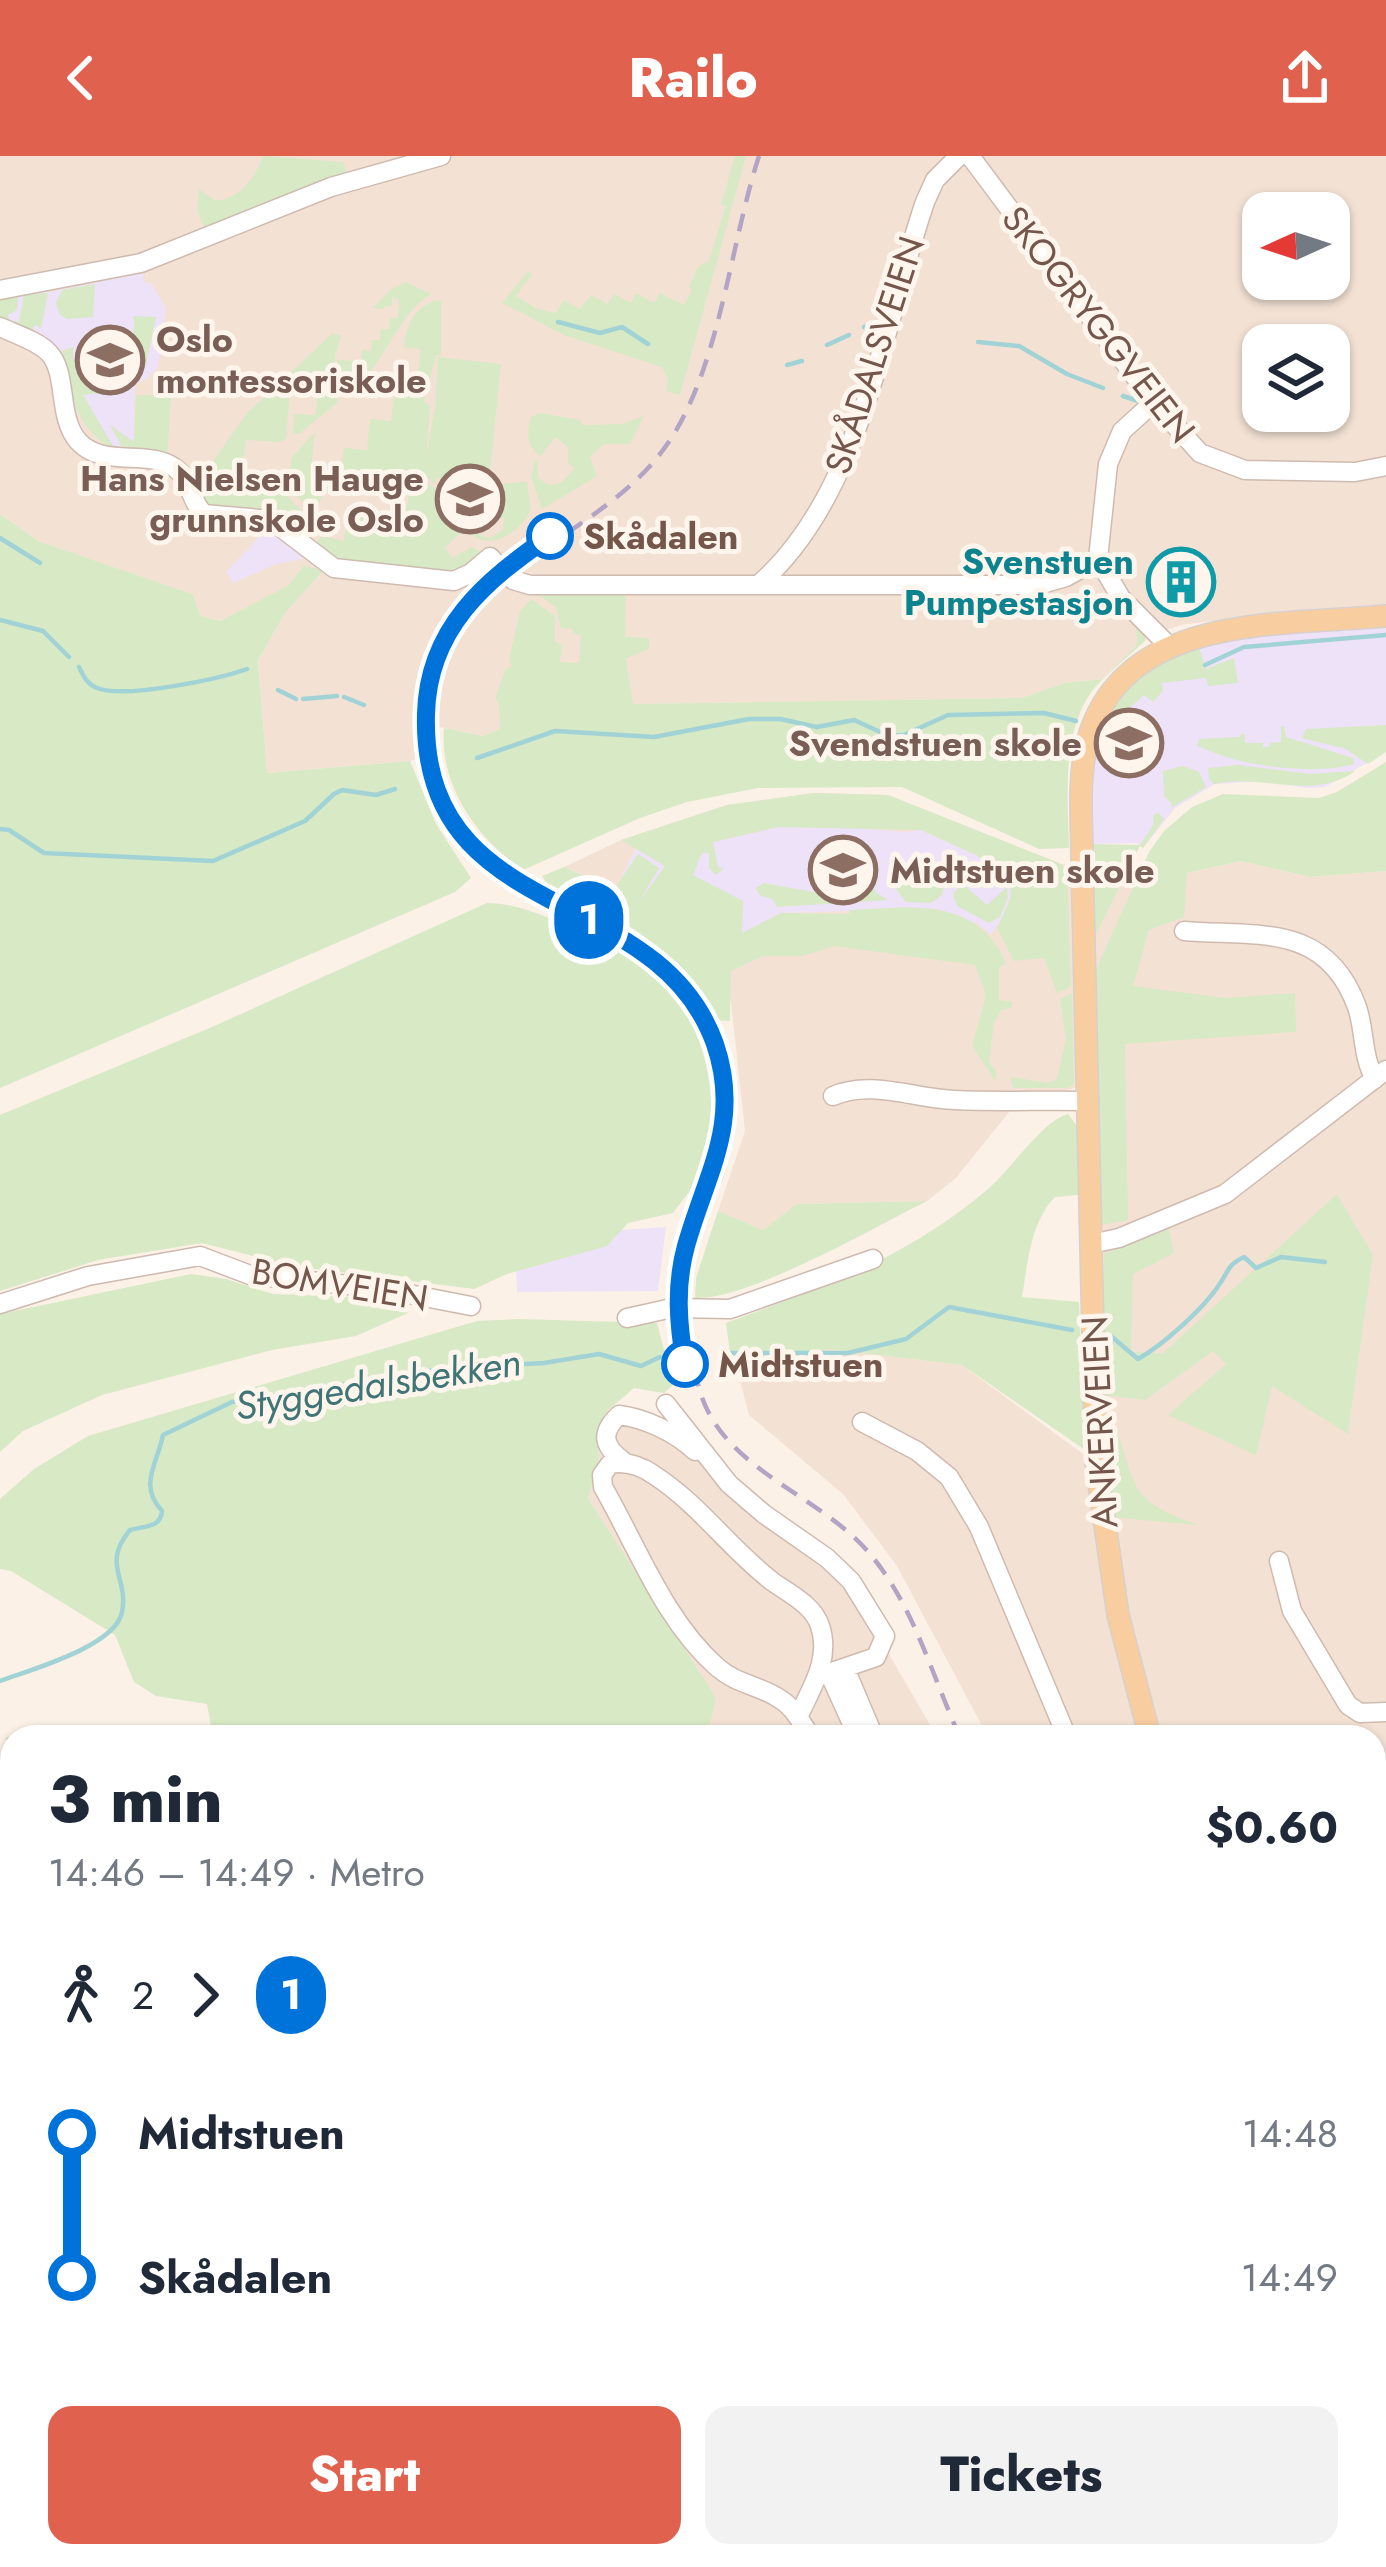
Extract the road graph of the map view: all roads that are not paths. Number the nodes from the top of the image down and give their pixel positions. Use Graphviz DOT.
graph roads {
  1 [pos="441,156"];
  2 [pos="959,156"];
  3 [pos="970,156"];
  4 [pos="0,290"];
  5 [pos="0,327"];
  6 [pos="1154,402"];
  7 [pos="1386,466"];
  8 [pos="1098,559"];
  9 [pos="758,585"];
  10 [pos="1386,616"];
  11 [pos="1169,646"];
  12 [pos="1184,931"];
  13 [pos="1380,1074"];
  14 [pos="833,1096"];
  15 [pos="1089,1101"];
  16 [pos="1091,1244"];
  17 [pos="873,1259"];
  18 [pos="0,1304"];
  19 [pos="471,1306"];
  20 [pos="627,1318"];
  21 [pos="666,1404"];
  22 [pos="862,1422"];
  23 [pos="623,1461"];
  24 [pos="729,1484"];
  25 [pos="1279,1561"];
  26 [pos="832,1674"];
  27 [pos="1386,1712"];
  28 [pos="800,1715"];
  29 [pos="805,1725"];
  30 [pos="853,1725"];
  31 [pos="866,1725"];
  32 [pos="1062,1725"];
  33 [pos="1147,1725"];
  1 -- 4 [label="street"];
  2 -- 9 [label="street, SKÅDALSVEIEN"];
  3 -- 6 [label="street, SKOGRYGGVEIEN"];
  5 -- 9 [label="street"];
  6 -- 7 [label="street, SKOGRYGGVEIEN"];
  6 -- 8 [label="street"];
  8 -- 9 [label="street"];
  8 -- 11 [label="street"];
  10 -- 11 [label="main road"];
  11 -- 15 [label="main road, ANKERVEIEN"];
  12 -- 13 [label="street"];
  13 -- 16 [label="street"];
  14 -- 15 [label="street"];
  15 -- 16 [label="main road, ANKERVEIEN"];
  16 -- 33 [label="main road, ANKERVEIEN"];
  17 -- 20 [label="street"];
  18 -- 19 [label="street, BOMVEIEN"];
  21 -- 24 [label="street"];
  22 -- 32 [label="street"];
  23 -- 24 [label="street"];
  23 -- 26 [label="street"];
  23 -- 28 [label="street"];
  24 -- 26 [label="street"];
  25 -- 27 [label="street"];
  26 -- 28 [label="street"];
  26 -- 30 [label="street"];
  26 -- 31 [label="street"];
  28 -- 29 [label="street"];
}
